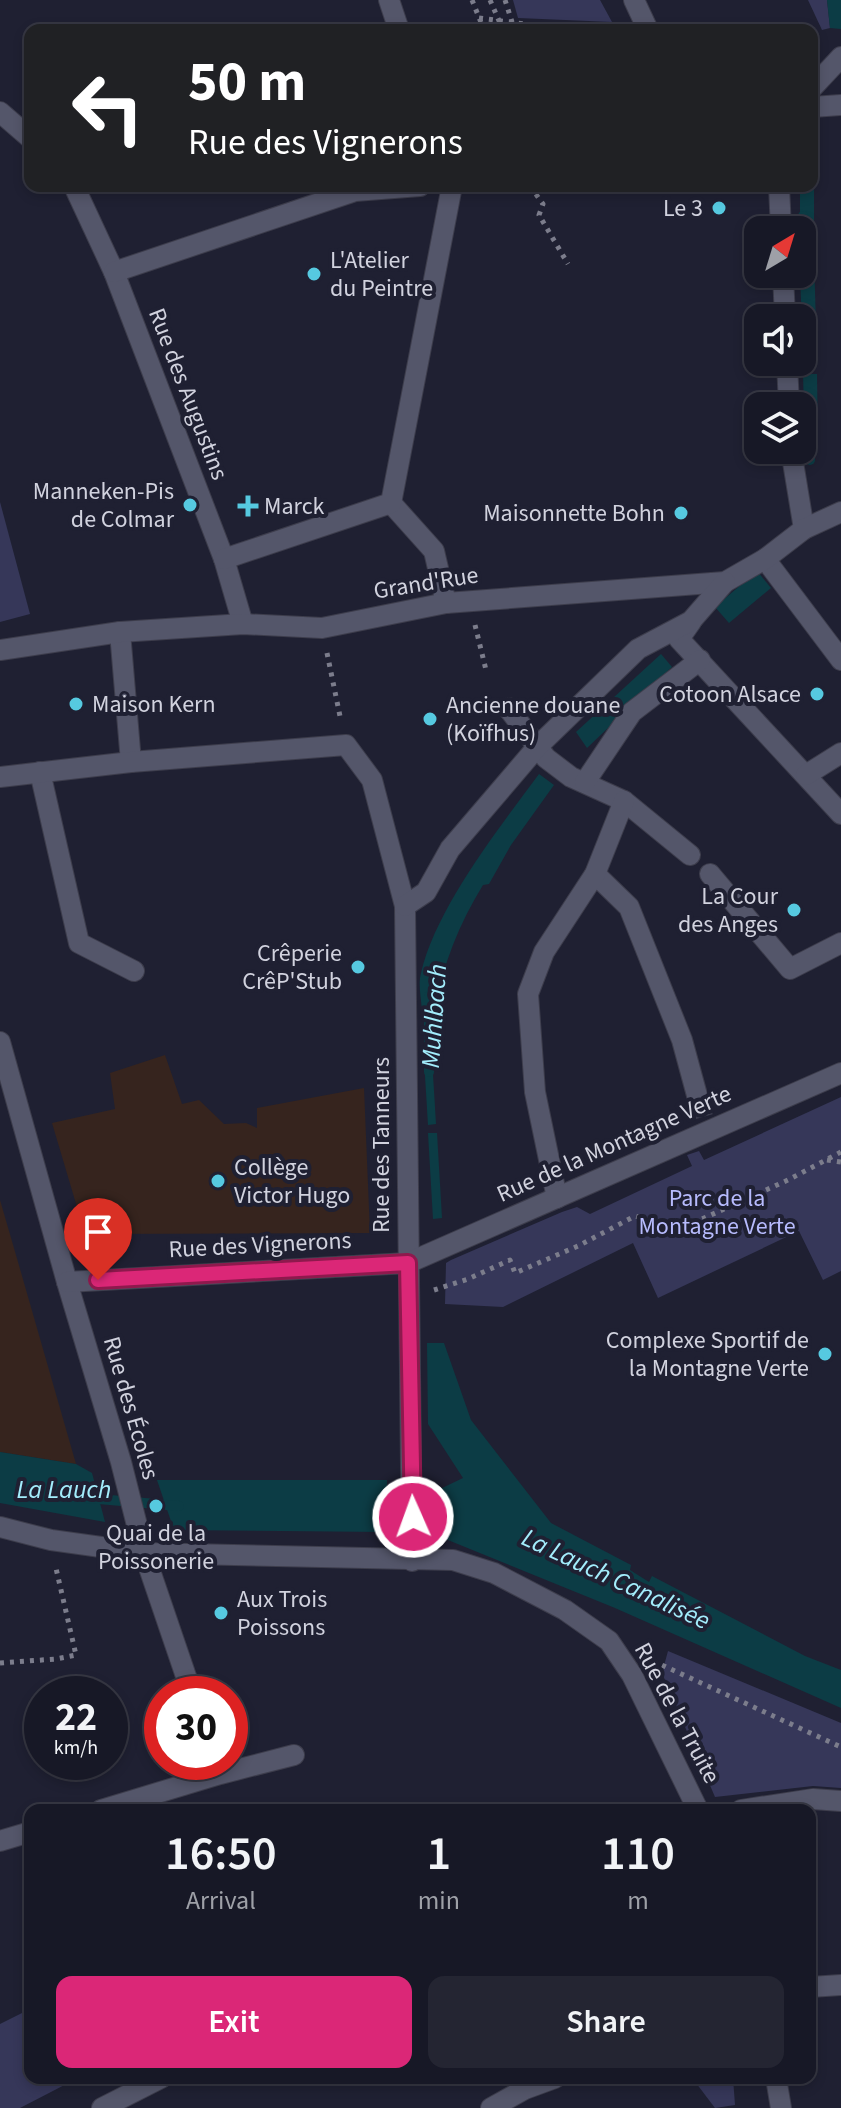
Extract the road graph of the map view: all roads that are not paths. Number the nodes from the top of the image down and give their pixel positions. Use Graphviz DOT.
graph roads {
  1 [pos="389,0"];
  2 [pos="634,0"];
  3 [pos="397,24"];
  4 [pos="645,24"];
  5 [pos="841,57"];
  6 [pos="818,82"];
  7 [pos="841,105"];
  8 [pos="818,107"];
  9 [pos="0,112"];
  10 [pos="24,133"];
  11 [pos="77,192"];
  12 [pos="352,192"];
  13 [pos="451,192"];
  14 [pos="779,192"];
  15 [pos="780,216"];
  16 [pos="114,272"];
  17 [pos="793,464"];
  18 [pos="391,503"];
  19 [pos="841,512"];
  20 [pos="804,529"];
  21 [pos="224,559"];
  22 [pos="765,559"];
  23 [pos="725,582"];
  24 [pos="446,603"];
  25 [pos="691,621"];
  26 [pos="243,624"];
  27 [pos="120,632"];
  28 [pos="0,650"];
  29 [pos="700,660"];
  30 [pos="841,660"];
  31 [pos="508,708"];
  32 [pos="542,752"];
  33 [pos="841,753"];
  34 [pos="131,762"];
  35 [pos="40,772"];
  36 [pos="806,775"];
  37 [pos="0,777"];
  38 [pos="578,780"];
  39 [pos="624,801"];
  40 [pos="841,814"];
  41 [pos="690,855"];
  42 [pos="595,874"];
  43 [pos="710,874"];
  44 [pos="405,906"];
  45 [pos="841,943"];
  46 [pos="134,971"];
  47 [pos="0,1042"];
  48 [pos="841,1073"];
  49 [pos="703,1116"];
  50 [pos="557,1198"];
  51 [pos="408,1263"];
  52 [pos="67,1282"];
  53 [pos="0,1527"];
  54 [pos="142,1544"];
  55 [pos="412,1552"];
  56 [pos="186,1676"];
  57 [pos="294,1755"];
  58 [pos="248,1763"];
  59 [pos="185,1780"];
  60 [pos="841,1801"];
  61 [pos="118,1804"];
  62 [pos="695,1804"];
  63 [pos="780,1804"];
  64 [pos="24,1834"];
  65 [pos="0,1841"];
  66 [pos="841,1985"];
  67 [pos="816,1987"];
  68 [pos="149,2084"];
  69 [pos="539,2084"];
  70 [pos="777,2084"];
  71 [pos="102,2108"];
  72 [pos="491,2108"];
  73 [pos="781,2108"];
  1 -- 3 [label="street"];
  2 -- 4 [label="street"];
  5 -- 6 [label="street"];
  7 -- 8 [label="street"];
  9 -- 10 [label="street"];
  11 -- 16 [label="street, Rue des Augustins"];
  12 -- 16 [label="street"];
  13 -- 18 [label="street"];
  14 -- 15 [label="street"];
  16 -- 21 [label="street, Rue des Augustins"];
  17 -- 20 [label="street"];
  18 -- 21 [label="street"];
  18 -- 24 [label="street"];
  19 -- 20 [label="street, Grand'Rue"];
  20 -- 22 [label="street, Grand'Rue"];
  21 -- 26 [label="street, Rue des Augustins"];
  22 -- 23 [label="street, Grand'Rue"];
  22 -- 30 [label="street"];
  23 -- 24 [label="street, Grand'Rue"];
  23 -- 25 [label="street"];
  24 -- 26 [label="street, Grand'Rue"];
  25 -- 29 [label="street"];
  25 -- 32 [label="street"];
  26 -- 27 [label="street, Grand'Rue"];
  27 -- 28 [label="street, Grand'Rue"];
  27 -- 34 [label="street"];
  29 -- 36 [label="street"];
  29 -- 38 [label="street"];
  31 -- 32 [label="street"];
  32 -- 38 [label="street"];
  32 -- 44 [label="street"];
  33 -- 36 [label="street"];
  34 -- 35 [label="street"];
  34 -- 44 [label="street, Rue des Tanneurs"];
  35 -- 37 [label="street"];
  35 -- 46 [label="street"];
  36 -- 40 [label="street"];
  38 -- 39 [label="street"];
  39 -- 41 [label="street"];
  39 -- 42 [label="street"];
  42 -- 49 [label="street"];
  42 -- 50 [label="street"];
  43 -- 45 [label="street"];
  44 -- 51 [label="street, Rue des Tanneurs"];
  47 -- 52 [label="street, Rue des Écoles"];
  48 -- 49 [label="street, Rue de la Montagne Verte"];
  49 -- 50 [label="street, Rue de la Montagne Verte"];
  50 -- 51 [label="street, Rue de la Montagne Verte"];
  51 -- 52 [label="street, Rue des Vignerons"];
  51 -- 55 [label="street, Rue des Tanneurs"];
  52 -- 54 [label="street, Rue des Écoles"];
  53 -- 54 [label="street"];
  54 -- 55 [label="street"];
  54 -- 56 [label="street, Rue des Écoles"];
  55 -- 62 [label="street, Rue de la Truite"];
  57 -- 58 [label="street"];
  59 -- 61 [label="street"];
  60 -- 63 [label="street"];
  64 -- 65 [label="street"];
  66 -- 67 [label="street"];
  68 -- 71 [label="street"];
  69 -- 72 [label="street"];
  70 -- 73 [label="street"];
}
